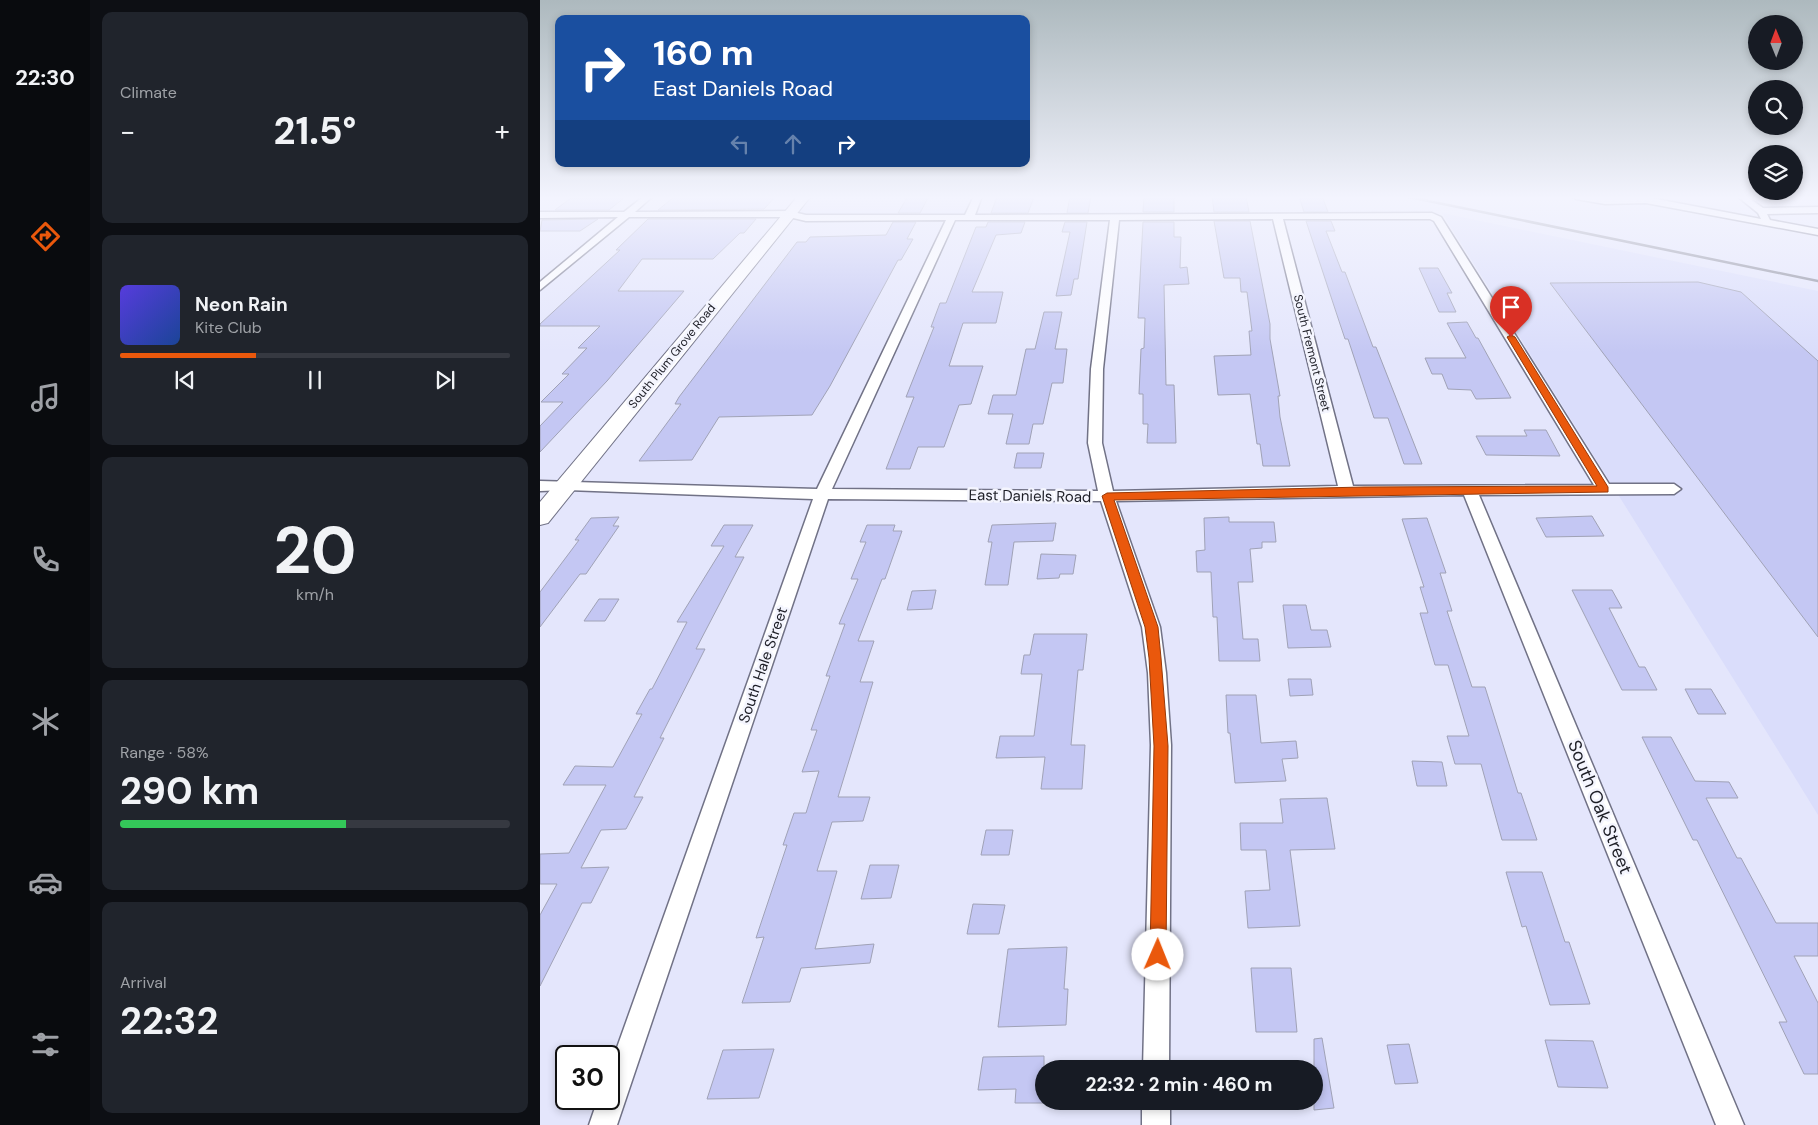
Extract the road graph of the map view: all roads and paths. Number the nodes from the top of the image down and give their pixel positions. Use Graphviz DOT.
graph roads {
  1 [pos="585,248"];
  2 [pos="762,248"];
  3 [pos="945,248"];
  4 [pos="1111,248"];
  5 [pos="1285,248"];
  6 [pos="1456,248"];
  7 [pos="540,287"];
  8 [pos="567,485"];
  9 [pos="540,486"];
  10 [pos="1604,489"];
  11 [pos="1674,489"];
  12 [pos="1469,490"];
  13 [pos="1347,491"];
  14 [pos="822,494"];
  15 [pos="1107,496"];
  16 [pos="540,517"];
  17 [pos="1156,1060"];
  18 [pos="1156,1110"];
  19 [pos="603,1125"];
  20 [pos="1156,1125"];
  21 [pos="1730,1125"];
  1 -- 7 [label="street"];
  2 -- 8 [label="main road, South Plum Grove Road"];
  3 -- 14 [label="street, South Hale Street"];
  4 -- 15 [label="street"];
  5 -- 13 [label="street, South Fremont Street"];
  6 -- 10 [label="street"];
  8 -- 9 [label="street, East Daniels Road"];
  8 -- 14 [label="street, East Daniels Road"];
  8 -- 16 [label="main road, South Plum Grove Road"];
  10 -- 11 [label="street, East Daniels Road"];
  10 -- 12 [label="street, East Daniels Road"];
  12 -- 13 [label="street, East Daniels Road"];
  12 -- 21 [label="street, South Oak Street"];
  13 -- 15 [label="street, East Daniels Road"];
  14 -- 15 [label="street, East Daniels Road"];
  14 -- 19 [label="street, South Hale Street"];
  15 -- 17 [label="street"];
  18 -- 20 [label="street"];
}
